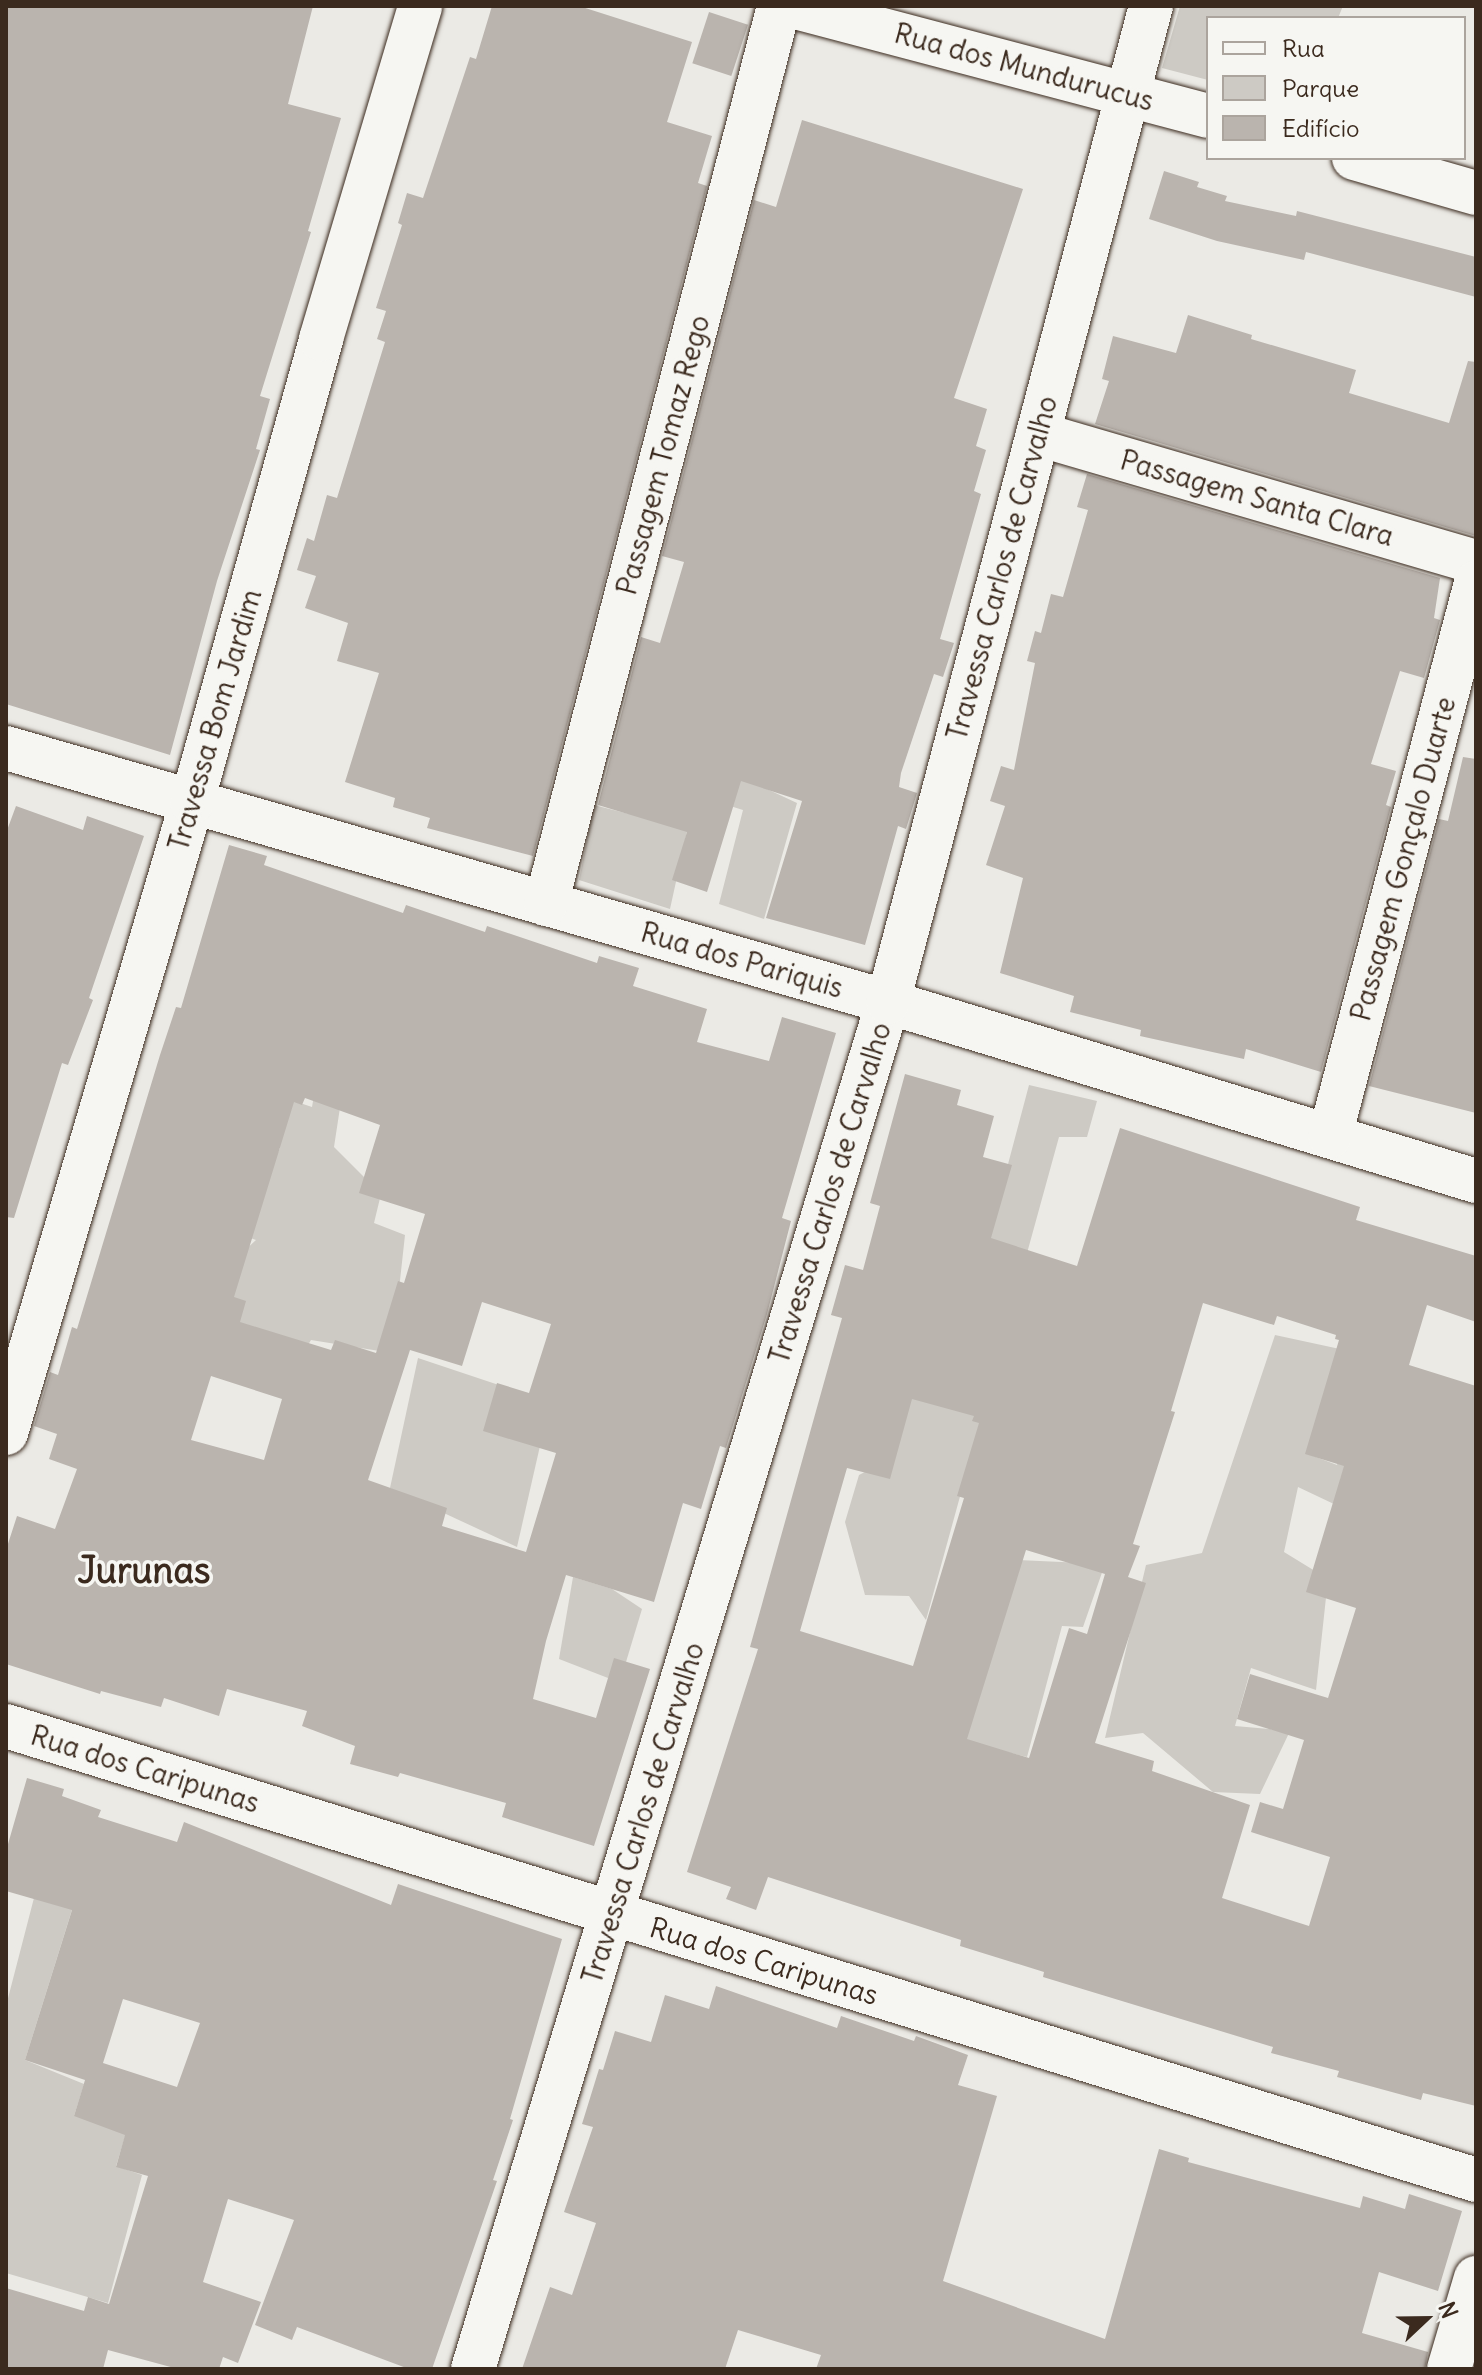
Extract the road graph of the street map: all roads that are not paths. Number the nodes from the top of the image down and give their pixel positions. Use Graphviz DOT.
graph roads {
  1 [pos="420,6"];
  2 [pos="779,6"];
  3 [pos="792,6"];
  4 [pos="1151,6"];
  5 [pos="1127,93"];
  6 [pos="1206,115"];
  7 [pos="1361,160"];
  8 [pos="1476,193"];
  9 [pos="1038,434"];
  10 [pos="1476,562"];
  11 [pos="1476,583"];
  12 [pos="6,748"];
  13 [pos="192,802"];
  14 [pos="546,904"];
  15 [pos="888,1002"];
  16 [pos="1330,1136"];
  17 [pos="1476,1181"];
  18 [pos="6,1433"];
  19 [pos="6,1726"];
  20 [pos="612,1914"];
  21 [pos="1476,2180"];
  22 [pos="1476,2278"];
  23 [pos="473,2369"];
  24 [pos="1449,2369"];
  1 -- 13 [label="street, Travessa Bom Jardim"];
  2 -- 14 [label="street, Passagem Tomaz Rego"];
  3 -- 5 [label="street, Rua dos Mundurucus"];
  4 -- 5 [label="street, Travessa Carlos de Carvalho"];
  5 -- 6 [label="street, Rua dos Mundurucus"];
  5 -- 9 [label="street, Travessa Carlos de Carvalho"];
  7 -- 8 [label="street"];
  9 -- 10 [label="street, Passagem Santa Clara"];
  9 -- 15 [label="street, Travessa Carlos de Carvalho"];
  11 -- 16 [label="street, Passagem Gonçalo Duarte"];
  12 -- 13 [label="street, Rua dos Pariquis"];
  13 -- 14 [label="street, Rua dos Pariquis"];
  13 -- 18 [label="street, Travessa Bom Jardim"];
  14 -- 15 [label="street, Rua dos Pariquis"];
  15 -- 16 [label="street, Rua dos Pariquis"];
  15 -- 20 [label="street, Travessa Carlos de Carvalho"];
  16 -- 17 [label="street, Rua dos Pariquis"];
  19 -- 20 [label="street, Rua dos Caripunas"];
  20 -- 21 [label="street, Rua dos Caripunas"];
  20 -- 23 [label="street, Travessa Carlos de Carvalho"];
  22 -- 24 [label="street"];
}
